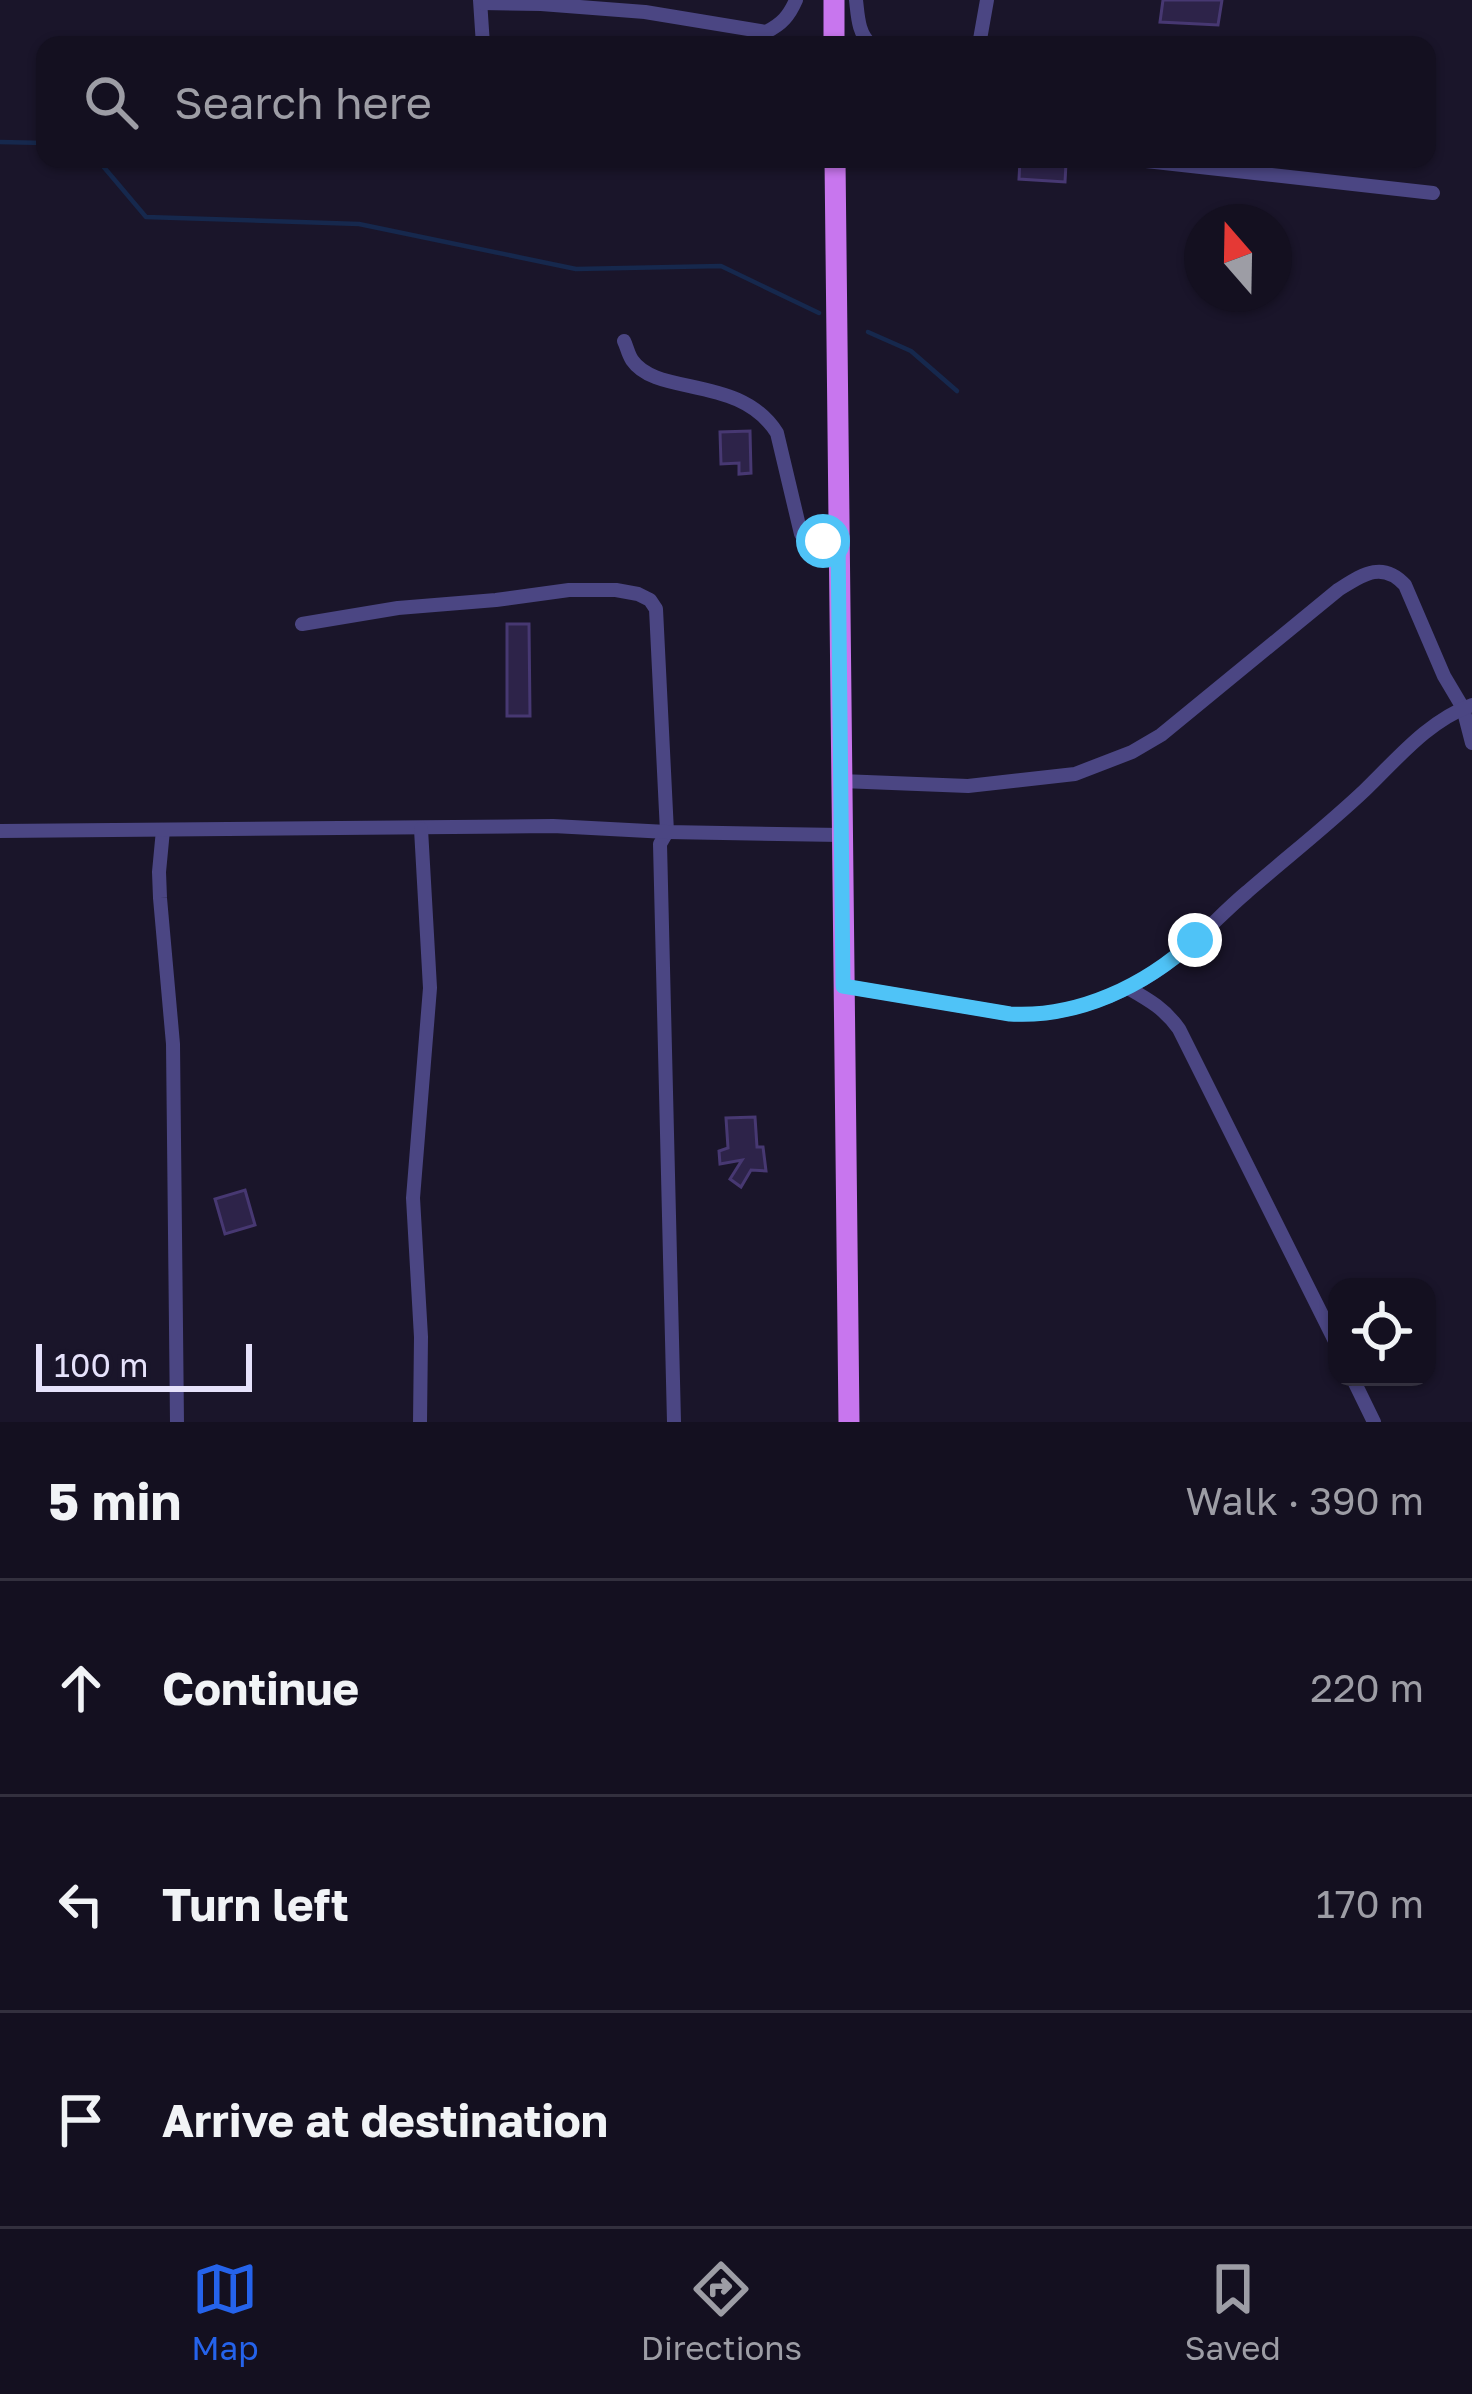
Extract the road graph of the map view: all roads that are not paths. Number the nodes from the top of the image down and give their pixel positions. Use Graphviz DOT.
graph roads {
  1 [pos="796,0"];
  2 [pos="834,0"];
  3 [pos="856,0"];
  4 [pos="987,0"];
  5 [pos="480,2"];
  6 [pos="482,36"];
  7 [pos="834,36"];
  8 [pos="862,36"];
  9 [pos="981,36"];
  10 [pos="835,168"];
  11 [pos="1209,168"];
  12 [pos="1432,193"];
  13 [pos="624,341"];
  14 [pos="838,539"];
  15 [pos="302,624"];
  16 [pos="1467,706"];
  17 [pos="1472,742"];
  18 [pos="841,781"];
  19 [pos="421,829"];
  20 [pos="0,830"];
  21 [pos="163,830"];
  22 [pos="667,832"];
  23 [pos="841,835"];
  24 [pos="843,986"];
  25 [pos="1128,988"];
  26 [pos="1328,1327"];
  27 [pos="1356,1386"];
  28 [pos="177,1422"];
  29 [pos="420,1422"];
  30 [pos="674,1422"];
  31 [pos="849,1422"];
  32 [pos="1374,1422"];
  1 -- 5 [label="street"];
  2 -- 7 [label="main road"];
  3 -- 8 [label="street"];
  4 -- 9 [label="street"];
  5 -- 6 [label="street"];
  10 -- 14 [label="main road"];
  11 -- 12 [label="street"];
  13 -- 14 [label="street"];
  14 -- 18 [label="main road"];
  15 -- 22 [label="street"];
  16 -- 17 [label="street"];
  16 -- 18 [label="street"];
  16 -- 25 [label="street"];
  18 -- 23 [label="main road"];
  19 -- 21 [label="street"];
  19 -- 22 [label="street"];
  19 -- 29 [label="street"];
  20 -- 21 [label="street"];
  21 -- 28 [label="street"];
  22 -- 23 [label="street"];
  22 -- 30 [label="street"];
  23 -- 24 [label="main road"];
  24 -- 25 [label="street"];
  24 -- 31 [label="main road"];
  25 -- 26 [label="street"];
  27 -- 32 [label="street"];
}
